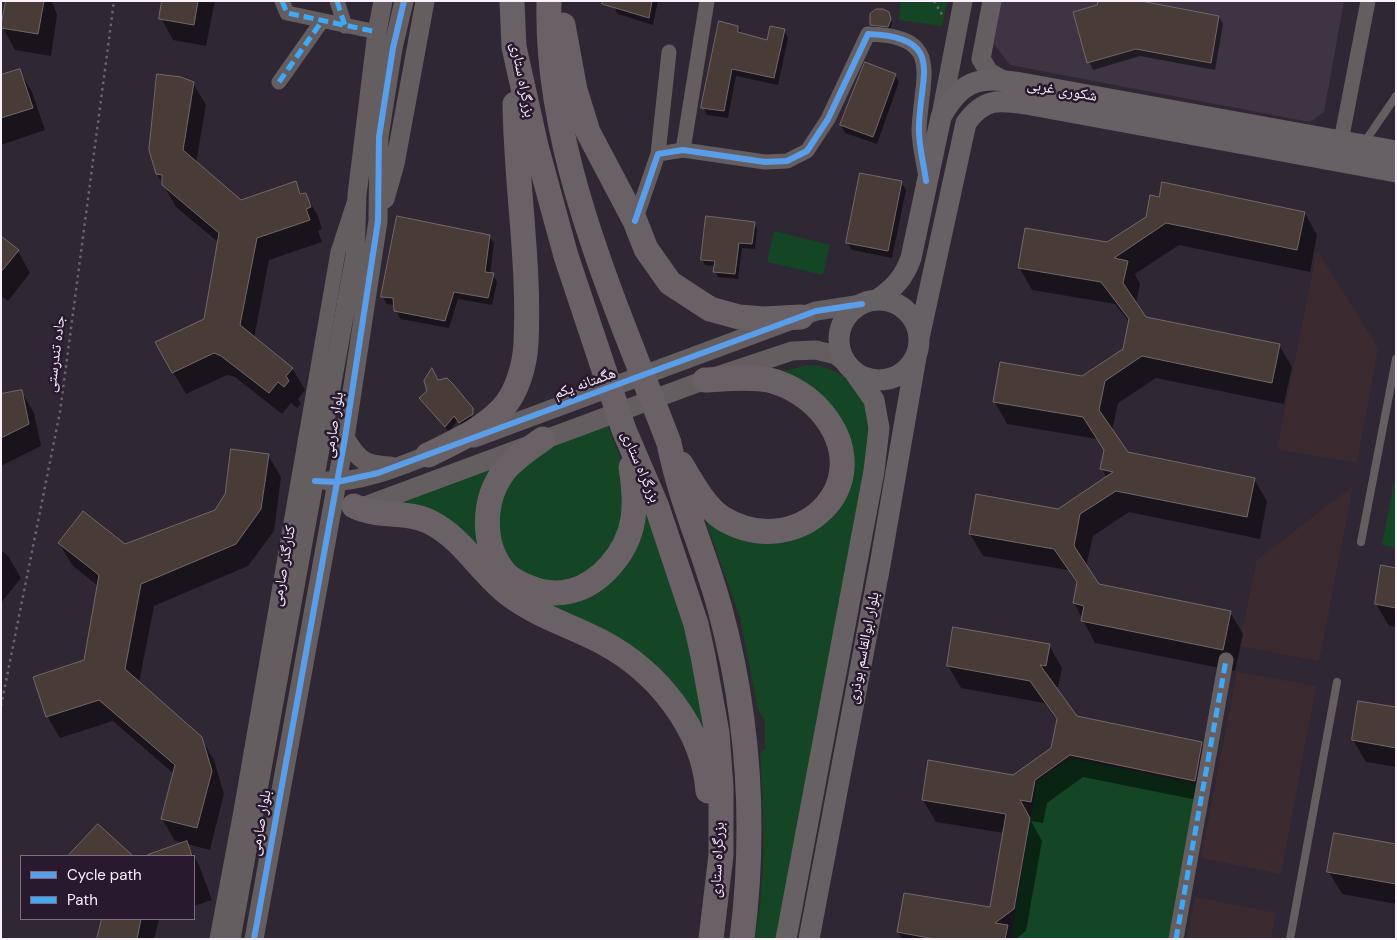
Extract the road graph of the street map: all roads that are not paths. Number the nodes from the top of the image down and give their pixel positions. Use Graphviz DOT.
graph roads {
  1 [pos="282,1"];
  2 [pos="337,1"];
  3 [pos="383,1"];
  4 [pos="404,1"];
  5 [pos="425,1"];
  6 [pos="512,1"];
  7 [pos="549,1"];
  8 [pos="558,1"];
  9 [pos="707,1"];
  10 [pos="963,1"];
  11 [pos="992,1"];
  12 [pos="1368,1"];
  13 [pos="322,21"];
  14 [pos="345,26"];
  15 [pos="377,32"];
  16 [pos="514,47"];
  17 [pos="669,52"];
  18 [pos="1004,81"];
  19 [pos="279,82"];
  20 [pos="1396,96"];
  21 [pos="941,117"];
  22 [pos="1363,145"];
  23 [pos="683,150"];
  24 [pos="1339,150"];
  25 [pos="1396,151"];
  26 [pos="658,154"];
  27 [pos="1396,172"];
  28 [pos="926,180"];
  29 [pos="357,195"];
  30 [pos="378,221"];
  31 [pos="635,221"];
  32 [pos="869,302"];
  33 [pos="802,317"];
  34 [pos="917,347"];
  35 [pos="1396,359"];
  36 [pos="850,368"];
  37 [pos="705,380"];
  38 [pos="624,430"];
  39 [pos="665,432"];
  40 [pos="346,438"];
  41 [pos="543,439"];
  42 [pos="428,455"];
  43 [pos="397,466"];
  44 [pos="315,480"];
  45 [pos="337,482"];
  46 [pos="310,504"];
  47 [pos="345,506"];
  48 [pos="1361,542"];
  49 [pos="860,547"];
  50 [pos="882,552"];
  51 [pos="1226,660"];
  52 [pos="1337,682"];
  53 [pos="278,798"];
  54 [pos="251,807"];
  55 [pos="275,817"];
  56 [pos="251,834"];
  57 [pos="271,838"];
  58 [pos="715,911"];
  59 [pos="217,939"];
  60 [pos="231,939"];
  61 [pos="254,939"];
  62 [pos="711,939"];
  63 [pos="742,939"];
  64 [pos="786,939"];
  65 [pos="809,939"];
  66 [pos="1176,939"];
  67 [pos="1290,939"];
  1 -- 13 [label="street"];
  2 -- 14 [label="street"];
  3 -- 15 [label="street, بلوار صارمی"];
  4 -- 30 [label="street, بلوار صارمی"];
  5 -- 30 [label="street"];
  6 -- 16 [label="highway, بزرگراه ستاری"];
  7 -- 39 [label="highway, بزرگراه ستاری"];
  8 -- 31 [label="highway"];
  9 -- 23 [label="street"];
  10 -- 21 [label="street"];
  11 -- 18 [label="street"];
  12 -- 24 [label="street"];
  13 -- 14 [label="street"];
  13 -- 19 [label="street"];
  14 -- 15 [label="street"];
  15 -- 29 [label="street, بلوار صارمی"];
  16 -- 38 [label="highway, بزرگراه ستاری"];
  16 -- 42 [label="highway"];
  17 -- 26 [label="street"];
  18 -- 21 [label="main road, شکوری غربی"];
  18 -- 24 [label="main road, شکوری غربی"];
  20 -- 22 [label="lane"];
  21 -- 28 [label="main road, شکوری غربی"];
  22 -- 24 [label="main road, شکوری غربی"];
  22 -- 25 [label="main road, شکوری غربی"];
  23 -- 26 [label="street"];
  23 -- 28 [label="street"];
  24 -- 27 [label="main road, شکوری غربی"];
  24 -- 34 [label="main road, شکوری غربی"];
  26 -- 31 [label="street"];
  28 -- 32 [label="main road, شکوری غربی"];
  29 -- 44 [label="street, بلوار صارمی"];
  29 -- 54 [label="street, کنارگذر صارمی"];
  30 -- 40 [label="street, بلوار صارمی"];
  31 -- 33 [label="highway"];
  32 -- 33 [label="street, هگمتانه یکم"];
  32 -- 34 [label="main road"];
  32 -- 36 [label="main road"];
  33 -- 42 [label="street, هگمتانه یکم"];
  34 -- 36 [label="main road"];
  34 -- 50 [label="main road, بلوار ابوالقاسم بوذری"];
  35 -- 48 [label="lane"];
  36 -- 37 [label="street"];
  36 -- 49 [label="main road, بلوار ابوالقاسم بوذری"];
  37 -- 39 [label="highway"];
  37 -- 41 [label="street"];
  38 -- 41 [label="highway"];
  38 -- 58 [label="highway, بزرگراه ستاری"];
  39 -- 63 [label="highway, بزرگراه ستاری"];
  40 -- 43 [label="street"];
  40 -- 45 [label="street, بلوار صارمی"];
  41 -- 47 [label="street"];
  42 -- 43 [label="street, هگمتانه یکم"];
  43 -- 45 [label="street, هگمتانه یکم"];
  44 -- 45 [label="street, هگمتانه یکم"];
  44 -- 46 [label="street, بلوار صارمی"];
  45 -- 47 [label="street, بلوار صارمی"];
  46 -- 47 [label="street"];
  46 -- 54 [label="street, بلوار صارمی"];
  47 -- 53 [label="street, بلوار صارمی"];
  47 -- 58 [label="highway"];
  49 -- 50 [label="main road"];
  49 -- 64 [label="main road, بلوار ابوالقاسم بوذری"];
  50 -- 65 [label="main road, بلوار ابوالقاسم بوذری"];
  51 -- 66 [label="street"];
  52 -- 67 [label="lane"];
  53 -- 54 [label="street"];
  53 -- 55 [label="street, بلوار صارمی"];
  54 -- 55 [label="street"];
  54 -- 56 [label="street, بلوار صارمی"];
  54 -- 59 [label="street, کنارگذر صارمی"];
  55 -- 57 [label="street, بلوار صارمی"];
  56 -- 57 [label="street"];
  56 -- 60 [label="street, بلوار صارمی"];
  57 -- 61 [label="street, بلوار صارمی"];
  58 -- 62 [label="highway, بزرگراه ستاری"];
}
